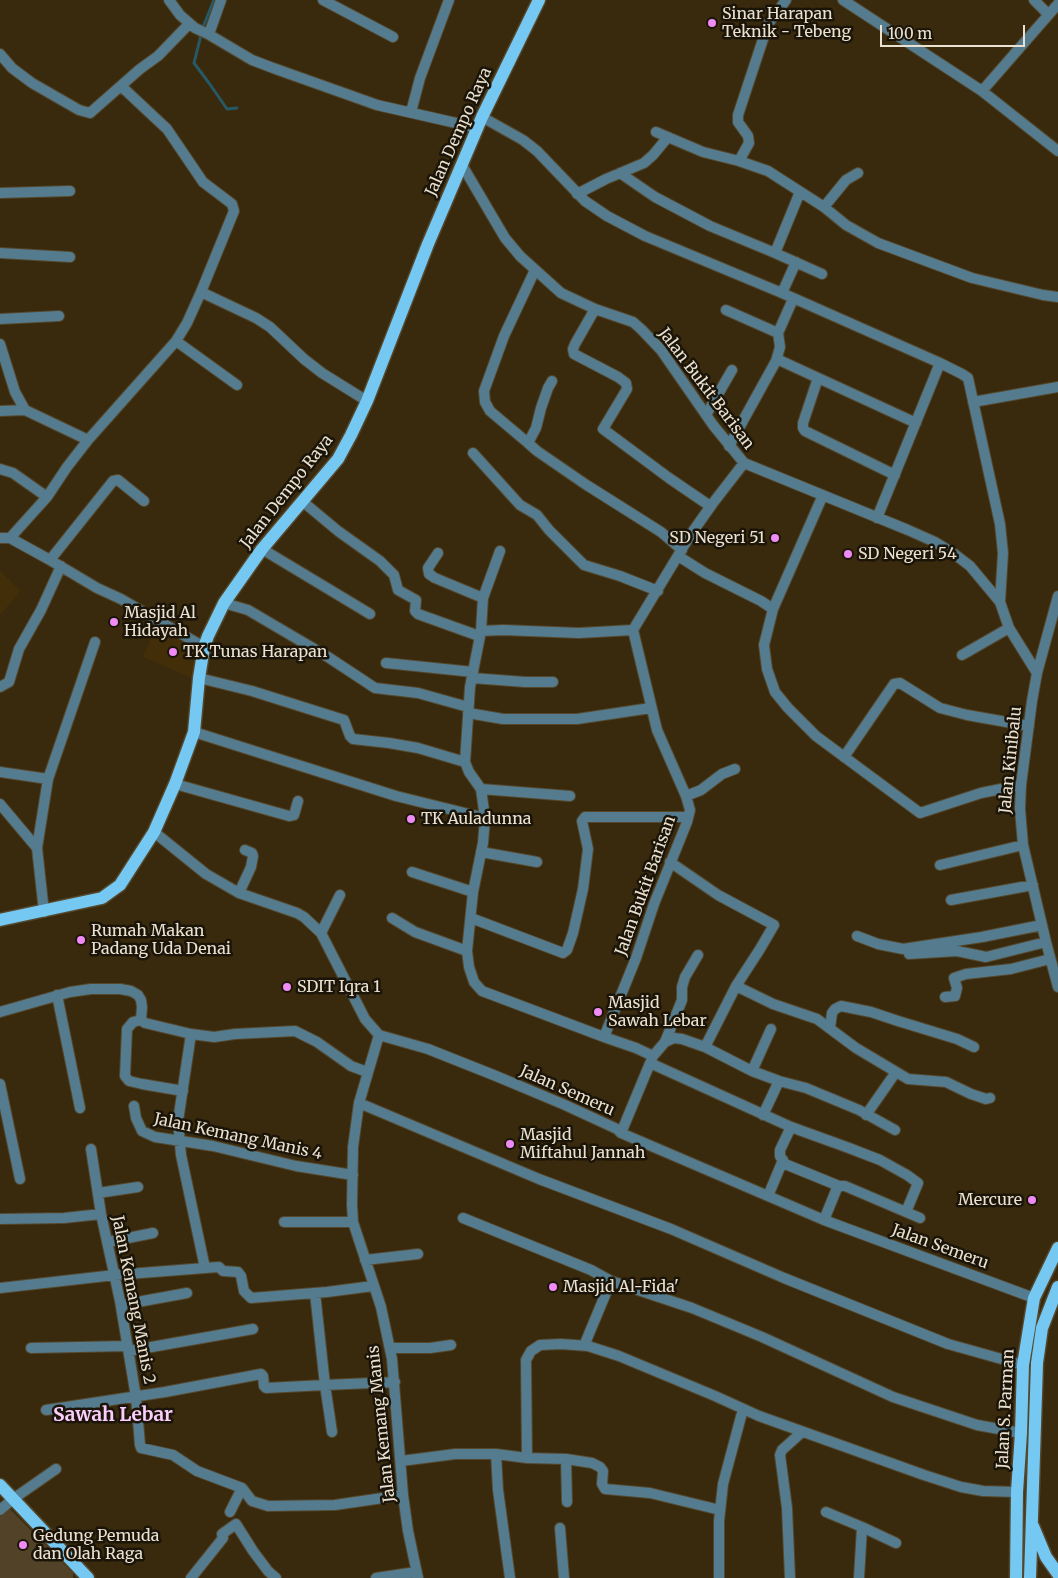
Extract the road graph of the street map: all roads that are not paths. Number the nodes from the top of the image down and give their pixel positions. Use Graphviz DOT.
graph roads {
  1 [pos="170,0"];
  2 [pos="221,0"];
  3 [pos="449,0"];
  4 [pos="539,0"];
  5 [pos="786,0"];
  6 [pos="842,0"];
  7 [pos="1034,0"];
  8 [pos="329,2"];
  9 [pos="1058,4"];
  10 [pos="1048,14"];
  11 [pos="192,26"];
  12 [pos="209,34"];
  13 [pos="393,37"];
  14 [pos="0,54"];
  15 [pos="121,86"];
  16 [pos="982,91"];
  17 [pos="411,112"];
  18 [pos="480,123"];
  19 [pos="656,132"];
  20 [pos="668,137"];
  21 [pos="1058,151"];
  22 [pos="739,161"];
  23 [pos="462,165"];
  24 [pos="620,173"];
  25 [pos="858,174"];
  26 [pos="70,191"];
  27 [pos="800,192"];
  28 [pos="0,193"];
  29 [pos="578,194"];
  30 [pos="824,206"];
  31 [pos="0,253"];
  32 [pos="775,253"];
  33 [pos="70,258"];
  34 [pos="796,262"];
  35 [pos="535,270"];
  36 [pos="822,274"];
  37 [pos="201,292"];
  38 [pos="782,293"];
  39 [pos="1058,297"];
  40 [pos="793,299"];
  41 [pos="595,309"];
  42 [pos="726,310"];
  43 [pos="59,316"];
  44 [pos="0,319"];
  45 [pos="778,333"];
  46 [pos="176,340"];
  47 [pos="0,344"];
  48 [pos="776,361"];
  49 [pos="940,363"];
  50 [pos="732,370"];
  51 [pos="818,378"];
  52 [pos="552,381"];
  53 [pos="237,385"];
  54 [pos="1058,387"];
  55 [pos="367,401"];
  56 [pos="974,402"];
  57 [pos="25,410"];
  58 [pos="0,411"];
  59 [pos="706,415"];
  60 [pos="916,423"];
  61 [pos="88,440"];
  62 [pos="528,443"];
  63 [pos="729,446"];
  64 [pos="473,453"];
  65 [pos="744,463"];
  66 [pos="0,469"];
  67 [pos="895,475"];
  68 [pos="823,495"];
  69 [pos="48,497"];
  70 [pos="302,501"];
  71 [pos="144,502"];
  72 [pos="710,506"];
  73 [pos="877,518"];
  74 [pos="5,538"];
  75 [pos="262,549"];
  76 [pos="500,551"];
  77 [pos="438,553"];
  78 [pos="680,553"];
  79 [pos="50,560"];
  80 [pos="61,566"];
  81 [pos="658,591"];
  82 [pos="1058,596"];
  83 [pos="483,598"];
  84 [pos="1000,602"];
  85 [pos="224,603"];
  86 [pos="773,609"];
  87 [pos="370,614"];
  88 [pos="1009,628"];
  89 [pos="633,630"];
  90 [pos="480,634"];
  91 [pos="95,642"];
  92 [pos="204,647"];
  93 [pos="962,655"];
  94 [pos="386,663"];
  95 [pos="1037,673"];
  96 [pos="472,675"];
  97 [pos="199,678"];
  98 [pos="553,682"];
  99 [pos="0,687"];
  100 [pos="651,708"];
  101 [pos="468,710"];
  102 [pos="1029,726"];
  103 [pos="194,732"];
  104 [pos="844,757"];
  105 [pos="465,762"];
  106 [pos="735,768"];
  107 [pos="0,772"];
  108 [pos="48,780"];
  109 [pos="175,784"];
  110 [pos="1021,785"];
  111 [pos="481,789"];
  112 [pos="570,796"];
  113 [pos="686,796"];
  114 [pos="298,801"];
  115 [pos="0,804"];
  116 [pos="688,817"];
  117 [pos="485,818"];
  118 [pos="154,832"];
  119 [pos="1023,845"];
  120 [pos="37,848"];
  121 [pos="244,850"];
  122 [pos="481,852"];
  123 [pos="537,862"];
  124 [pos="670,862"];
  125 [pos="940,865"];
  126 [pos="412,872"];
  127 [pos="1033,885"];
  128 [pos="473,892"];
  129 [pos="239,893"];
  130 [pos="340,895"];
  131 [pos="951,900"];
  132 [pos="44,912"];
  133 [pos="392,918"];
  134 [pos="471,918"];
  135 [pos="0,920"];
  136 [pos="1042,925"];
  137 [pos="321,933"];
  138 [pos="857,936"];
  139 [pos="1046,942"];
  140 [pos="892,947"];
  141 [pos="467,951"];
  142 [pos="698,955"];
  143 [pos="1050,959"];
  144 [pos="736,986"];
  145 [pos="1058,986"];
  146 [pos="57,995"];
  147 [pos="945,997"];
  148 [pos="0,1012"];
  149 [pos="141,1020"];
  150 [pos="830,1028"];
  151 [pos="772,1029"];
  152 [pos="191,1034"];
  153 [pos="379,1036"];
  154 [pos="604,1037"];
  155 [pos="665,1042"];
  156 [pos="705,1047"];
  157 [pos="974,1047"];
  158 [pos="652,1060"];
  159 [pos="752,1071"];
  160 [pos="367,1072"];
  161 [pos="896,1072"];
  162 [pos="779,1081"];
  163 [pos="0,1084"];
  164 [pos="183,1091"];
  165 [pos="990,1098"];
  166 [pos="359,1103"];
  167 [pos="134,1106"];
  168 [pos="80,1108"];
  169 [pos="763,1114"];
  170 [pos="866,1115"];
  171 [pos="791,1127"];
  172 [pos="895,1130"];
  173 [pos="621,1133"];
  174 [pos="180,1142"];
  175 [pos="91,1149"];
  176 [pos="782,1160"];
  177 [pos="353,1175"];
  178 [pos="20,1179"];
  179 [pos="839,1186"];
  180 [pos="138,1187"];
  181 [pos="98,1193"];
  182 [pos="768,1196"];
  183 [pos="906,1212"];
  184 [pos="101,1214"];
  185 [pos="0,1218"];
  186 [pos="463,1218"];
  187 [pos="920,1218"];
  188 [pos="824,1220"];
  189 [pos="284,1222"];
  190 [pos="353,1222"];
  191 [pos="153,1233"];
  192 [pos="108,1242"];
  193 [pos="1058,1248"];
  194 [pos="418,1254"];
  195 [pos="365,1260"];
  196 [pos="205,1268"];
  197 [pos="115,1274"];
  198 [pos="610,1281"];
  199 [pos="373,1286"];
  200 [pos="1058,1287"];
  201 [pos="0,1288"];
  202 [pos="315,1293"];
  203 [pos="187,1294"];
  204 [pos="1034,1298"];
  205 [pos="121,1305"];
  206 [pos="253,1329"];
  207 [pos="451,1345"];
  208 [pos="588,1346"];
  209 [pos="31,1348"];
  210 [pos="128,1348"];
  211 [pos="390,1348"];
  212 [pos="1023,1366"];
  213 [pos="395,1382"];
  214 [pos="325,1385"];
  215 [pos="136,1397"];
  216 [pos="743,1409"];
  217 [pos="46,1410"];
  218 [pos="332,1432"];
  219 [pos="802,1432"];
  220 [pos="1021,1433"];
  221 [pos="496,1454"];
  222 [pos="527,1458"];
  223 [pos="566,1459"];
  224 [pos="401,1461"];
  225 [pos="56,1469"];
  226 [pos="0,1485"];
  227 [pos="242,1488"];
  228 [pos="1017,1492"];
  229 [pos="403,1495"];
  230 [pos="13,1499"];
  231 [pos="567,1502"];
  232 [pos="0,1510"];
  233 [pos="720,1510"];
  234 [pos="230,1512"];
  235 [pos="826,1512"];
  236 [pos="1032,1524"];
  237 [pos="862,1527"];
  238 [pos="560,1528"];
  239 [pos="896,1543"];
  240 [pos="1058,1574"];
  241 [pos="417,1575"];
  242 [pos="1015,1576"];
  243 [pos="88,1578"];
  244 [pos="191,1578"];
  245 [pos="276,1578"];
  246 [pos="376,1578"];
  247 [pos="510,1578"];
  248 [pos="564,1578"];
  249 [pos="719,1578"];
  250 [pos="790,1578"];
  251 [pos="859,1578"];
  252 [pos="1030,1578"];
  1 -- 11 [label="street"];
  2 -- 12 [label="street"];
  3 -- 17 [label="street"];
  4 -- 18 [label="main road, Jalan Dempo Raya"];
  5 -- 22 [label="street"];
  6 -- 16 [label="street"];
  7 -- 10 [label="street"];
  8 -- 13 [label="street"];
  9 -- 10 [label="street"];
  10 -- 16 [label="street"];
  11 -- 12 [label="street"];
  11 -- 15 [label="street"];
  12 -- 17 [label="street"];
  14 -- 15 [label="street"];
  15 -- 37 [label="street"];
  16 -- 21 [label="street"];
  17 -- 18 [label="street"];
  18 -- 23 [label="main road, Jalan Dempo Raya"];
  18 -- 29 [label="street"];
  19 -- 20 [label="street"];
  20 -- 22 [label="street"];
  20 -- 24 [label="street"];
  22 -- 27 [label="street"];
  23 -- 35 [label="street, Jalan Bukit Barisan"];
  23 -- 55 [label="main road, Jalan Dempo Raya"];
  24 -- 29 [label="street"];
  24 -- 32 [label="street"];
  25 -- 30 [label="street"];
  26 -- 28 [label="street"];
  27 -- 30 [label="street"];
  27 -- 32 [label="street"];
  29 -- 38 [label="street"];
  30 -- 39 [label="street"];
  31 -- 33 [label="street"];
  32 -- 34 [label="street"];
  34 -- 36 [label="street"];
  34 -- 38 [label="street"];
  35 -- 41 [label="street, Jalan Bukit Barisan"];
  35 -- 62 [label="street"];
  37 -- 46 [label="street"];
  37 -- 55 [label="street"];
  38 -- 40 [label="street"];
  40 -- 45 [label="street"];
  40 -- 49 [label="street"];
  41 -- 59 [label="street, Jalan Bukit Barisan"];
  41 -- 72 [label="street"];
  42 -- 45 [label="street"];
  43 -- 44 [label="street"];
  45 -- 48 [label="street"];
  46 -- 53 [label="street"];
  46 -- 61 [label="street"];
  47 -- 57 [label="street"];
  48 -- 51 [label="street"];
  48 -- 63 [label="street"];
  49 -- 56 [label="street"];
  49 -- 60 [label="street"];
  50 -- 59 [label="street"];
  51 -- 60 [label="street"];
  51 -- 67 [label="street"];
  52 -- 62 [label="street"];
  54 -- 56 [label="street"];
  55 -- 70 [label="main road, Jalan Dempo Raya"];
  56 -- 84 [label="street"];
  57 -- 58 [label="street"];
  57 -- 61 [label="street"];
  59 -- 63 [label="street, Jalan Bukit Barisan"];
  60 -- 67 [label="street"];
  61 -- 69 [label="street"];
  62 -- 78 [label="street"];
  63 -- 65 [label="street, Jalan Bukit Barisan"];
  64 -- 81 [label="street"];
  65 -- 68 [label="street, Jalan Bukit Barisan"];
  65 -- 72 [label="street"];
  66 -- 69 [label="street"];
  67 -- 73 [label="street"];
  68 -- 73 [label="street, Jalan Bukit Barisan"];
  68 -- 86 [label="street"];
  69 -- 74 [label="street"];
  70 -- 75 [label="main road, Jalan Dempo Raya"];
  70 -- 90 [label="street"];
  71 -- 79 [label="street"];
  72 -- 78 [label="street"];
  73 -- 84 [label="street, Jalan Bukit Barisan"];
  74 -- 79 [label="street"];
  75 -- 85 [label="main road, Jalan Dempo Raya"];
  75 -- 87 [label="street"];
  76 -- 83 [label="street"];
  77 -- 83 [label="street"];
  78 -- 81 [label="street"];
  78 -- 86 [label="street"];
  79 -- 80 [label="street"];
  80 -- 92 [label="street"];
  80 -- 99 [label="street"];
  81 -- 89 [label="street"];
  82 -- 95 [label="street, Jalan Kinibalu"];
  83 -- 90 [label="street"];
  84 -- 88 [label="street, Jalan Bukit Barisan"];
  85 -- 92 [label="main road, Jalan Dempo Raya"];
  85 -- 101 [label="street"];
  86 -- 104 [label="street"];
  88 -- 93 [label="street"];
  88 -- 95 [label="street, Jalan Bukit Barisan"];
  89 -- 90 [label="street"];
  89 -- 100 [label="street, Jalan Bukit Barisan"];
  90 -- 96 [label="street"];
  91 -- 108 [label="street"];
  92 -- 97 [label="main road, Jalan Dempo Raya"];
  94 -- 96 [label="street"];
  95 -- 102 [label="street, Jalan Kinibalu"];
  96 -- 98 [label="street"];
  96 -- 101 [label="street"];
  97 -- 103 [label="main road, Jalan Dempo Raya"];
  97 -- 105 [label="street"];
  100 -- 101 [label="street"];
  100 -- 113 [label="street, Jalan Bukit Barisan"];
  101 -- 105 [label="street"];
  102 -- 104 [label="street"];
  102 -- 110 [label="street, Jalan Kinibalu"];
  103 -- 109 [label="main road, Jalan Dempo Raya"];
  103 -- 117 [label="street"];
  104 -- 110 [label="street"];
  105 -- 111 [label="street"];
  106 -- 113 [label="street"];
  107 -- 108 [label="street"];
  108 -- 120 [label="street"];
  109 -- 114 [label="street"];
  109 -- 118 [label="main road, Jalan Dempo Raya"];
  110 -- 119 [label="street, Jalan Kinibalu"];
  111 -- 112 [label="street"];
  111 -- 117 [label="street"];
  113 -- 116 [label="street, Jalan Bukit Barisan"];
  115 -- 120 [label="street"];
  116 -- 124 [label="street, Jalan Bukit Barisan"];
  116 -- 134 [label="street"];
  117 -- 122 [label="street"];
  118 -- 129 [label="street"];
  118 -- 132 [label="main road, Jalan Dempo Raya"];
  119 -- 125 [label="street"];
  119 -- 127 [label="street, Jalan Kinibalu"];
  120 -- 132 [label="street"];
  121 -- 129 [label="street"];
  122 -- 123 [label="street"];
  122 -- 128 [label="street"];
  124 -- 144 [label="street"];
  124 -- 154 [label="street, Jalan Bukit Barisan"];
  126 -- 128 [label="street"];
  127 -- 131 [label="street"];
  127 -- 136 [label="street, Jalan Kinibalu"];
  128 -- 134 [label="street"];
  129 -- 137 [label="street"];
  130 -- 137 [label="street"];
  132 -- 135 [label="main road, Jalan Dempo Raya"];
  133 -- 141 [label="street"];
  134 -- 141 [label="street"];
  136 -- 139 [label="street, Jalan Kinibalu"];
  136 -- 140 [label="street"];
  137 -- 153 [label="street"];
  138 -- 140 [label="street"];
  139 -- 140 [label="street"];
  139 -- 143 [label="street, Jalan Kinibalu"];
  141 -- 154 [label="street"];
  142 -- 155 [label="street"];
  143 -- 145 [label="street, Jalan Kinibalu"];
  143 -- 147 [label="street"];
  144 -- 150 [label="street"];
  144 -- 156 [label="street"];
  146 -- 148 [label="street"];
  146 -- 149 [label="street"];
  146 -- 168 [label="street"];
  149 -- 152 [label="street"];
  149 -- 164 [label="street"];
  150 -- 157 [label="street"];
  150 -- 161 [label="street"];
  151 -- 159 [label="street"];
  152 -- 160 [label="street"];
  152 -- 164 [label="street"];
  153 -- 160 [label="street, Jalan Kemang Manis"];
  153 -- 173 [label="street, Jalan Semeru"];
  154 -- 158 [label="street"];
  155 -- 156 [label="street"];
  155 -- 158 [label="street"];
  156 -- 159 [label="street"];
  158 -- 169 [label="street"];
  158 -- 173 [label="street"];
  159 -- 162 [label="street"];
  160 -- 166 [label="street, Jalan Kemang Manis"];
  161 -- 165 [label="street"];
  161 -- 170 [label="street"];
  162 -- 169 [label="street"];
  162 -- 170 [label="street"];
  163 -- 178 [label="street"];
  164 -- 174 [label="street"];
  166 -- 177 [label="street, Jalan Kemang Manis"];
  166 -- 212 [label="street"];
  167 -- 174 [label="street, Jalan Kemang Manis 4"];
  169 -- 171 [label="street"];
  170 -- 172 [label="street"];
  171 -- 176 [label="street"];
  171 -- 183 [label="street"];
  173 -- 182 [label="street, Jalan Semeru"];
  174 -- 177 [label="street, Jalan Kemang Manis 4"];
  174 -- 196 [label="street"];
  175 -- 181 [label="street, Jalan Kemang Manis 2"];
  176 -- 179 [label="street"];
  176 -- 182 [label="street"];
  177 -- 190 [label="street, Jalan Kemang Manis"];
  179 -- 183 [label="street"];
  179 -- 188 [label="street"];
  180 -- 181 [label="street"];
  181 -- 184 [label="street, Jalan Kemang Manis 2"];
  182 -- 188 [label="street, Jalan Semeru"];
  183 -- 187 [label="street"];
  184 -- 185 [label="street"];
  184 -- 192 [label="street, Jalan Kemang Manis 2"];
  186 -- 198 [label="street"];
  188 -- 204 [label="street, Jalan Semeru"];
  189 -- 190 [label="street"];
  190 -- 195 [label="street, Jalan Kemang Manis"];
  191 -- 192 [label="street"];
  192 -- 197 [label="street, Jalan Kemang Manis 2"];
  193 -- 204 [label="main road, Jalan S. Parman"];
  194 -- 195 [label="street"];
  195 -- 199 [label="street, Jalan Kemang Manis"];
  196 -- 197 [label="street"];
  196 -- 202 [label="street"];
  197 -- 201 [label="street"];
  197 -- 205 [label="street, Jalan Kemang Manis 2"];
  198 -- 208 [label="street"];
  198 -- 220 [label="street"];
  199 -- 202 [label="street"];
  199 -- 211 [label="street, Jalan Kemang Manis"];
  200 -- 236 [label="main road, Jalan S. Parman"];
  202 -- 214 [label="street"];
  203 -- 205 [label="street"];
  204 -- 212 [label="main road, Jalan S. Parman"];
  205 -- 210 [label="street, Jalan Kemang Manis 2"];
  206 -- 210 [label="street"];
  207 -- 211 [label="street"];
  208 -- 216 [label="street"];
  208 -- 222 [label="street"];
  209 -- 210 [label="street"];
  210 -- 215 [label="street, Jalan Kemang Manis 2"];
  211 -- 213 [label="street, Jalan Kemang Manis"];
  212 -- 220 [label="main road, Jalan S. Parman"];
  213 -- 214 [label="street"];
  213 -- 224 [label="street, Jalan Kemang Manis"];
  214 -- 215 [label="street"];
  214 -- 218 [label="street"];
  215 -- 217 [label="street"];
  215 -- 227 [label="street, Jalan Kemang Manis 2"];
  216 -- 219 [label="street"];
  216 -- 233 [label="street"];
  219 -- 228 [label="street"];
  219 -- 250 [label="street"];
  220 -- 228 [label="main road, Jalan S. Parman"];
  221 -- 222 [label="street"];
  221 -- 224 [label="street"];
  221 -- 247 [label="street"];
  222 -- 223 [label="street"];
  223 -- 231 [label="street"];
  223 -- 233 [label="street"];
  224 -- 229 [label="street, Jalan Kemang Manis"];
  225 -- 230 [label="street"];
  226 -- 230 [label="main road"];
  227 -- 229 [label="street, Jalan Kemang Manis 2"];
  227 -- 234 [label="street"];
  228 -- 242 [label="main road, Jalan S. Parman"];
  229 -- 241 [label="street, Jalan Kemang Manis"];
  230 -- 232 [label="street"];
  230 -- 243 [label="main road"];
  233 -- 249 [label="street"];
  235 -- 237 [label="street"];
  236 -- 240 [label="main road"];
  236 -- 252 [label="main road, Jalan S. Parman"];
  237 -- 239 [label="street"];
  237 -- 251 [label="street"];
  238 -- 248 [label="street"];
  241 -- 246 [label="street"];
  244 -- 245 [label="street"];
}
